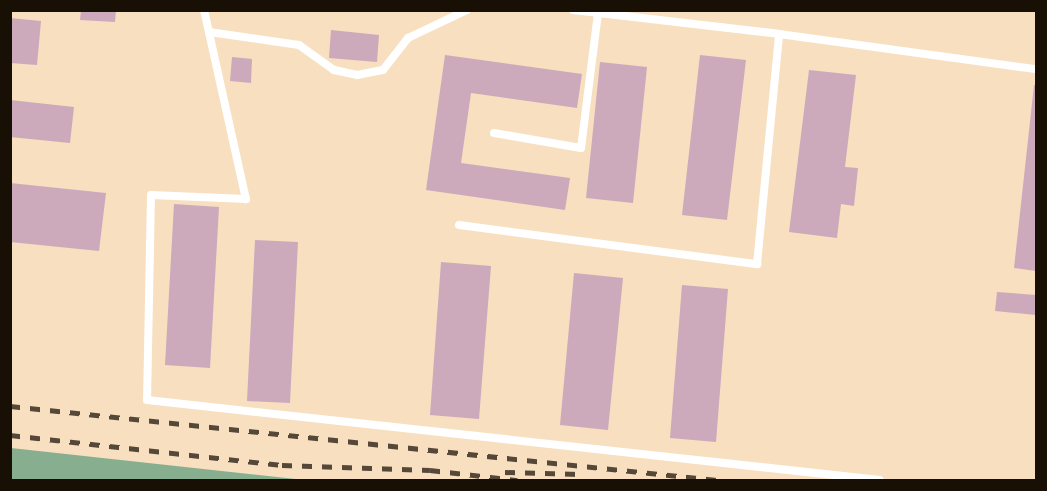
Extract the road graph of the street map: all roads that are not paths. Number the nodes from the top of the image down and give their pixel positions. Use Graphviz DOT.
graph roads {
  1 [pos="204,10"];
  2 [pos="467,10"];
  3 [pos="573,10"];
  4 [pos="598,13"];
  5 [pos="209,32"];
  6 [pos="779,34"];
  7 [pos="1036,69"];
  8 [pos="494,133"];
  9 [pos="459,225"];
  10 [pos="880,480"];
  1 -- 5 [label="lane"];
  2 -- 5 [label="lane"];
  3 -- 4 [label="lane"];
  4 -- 6 [label="lane"];
  4 -- 8 [label="lane"];
  5 -- 10 [label="lane"];
  6 -- 7 [label="lane"];
  6 -- 9 [label="lane"];
}
